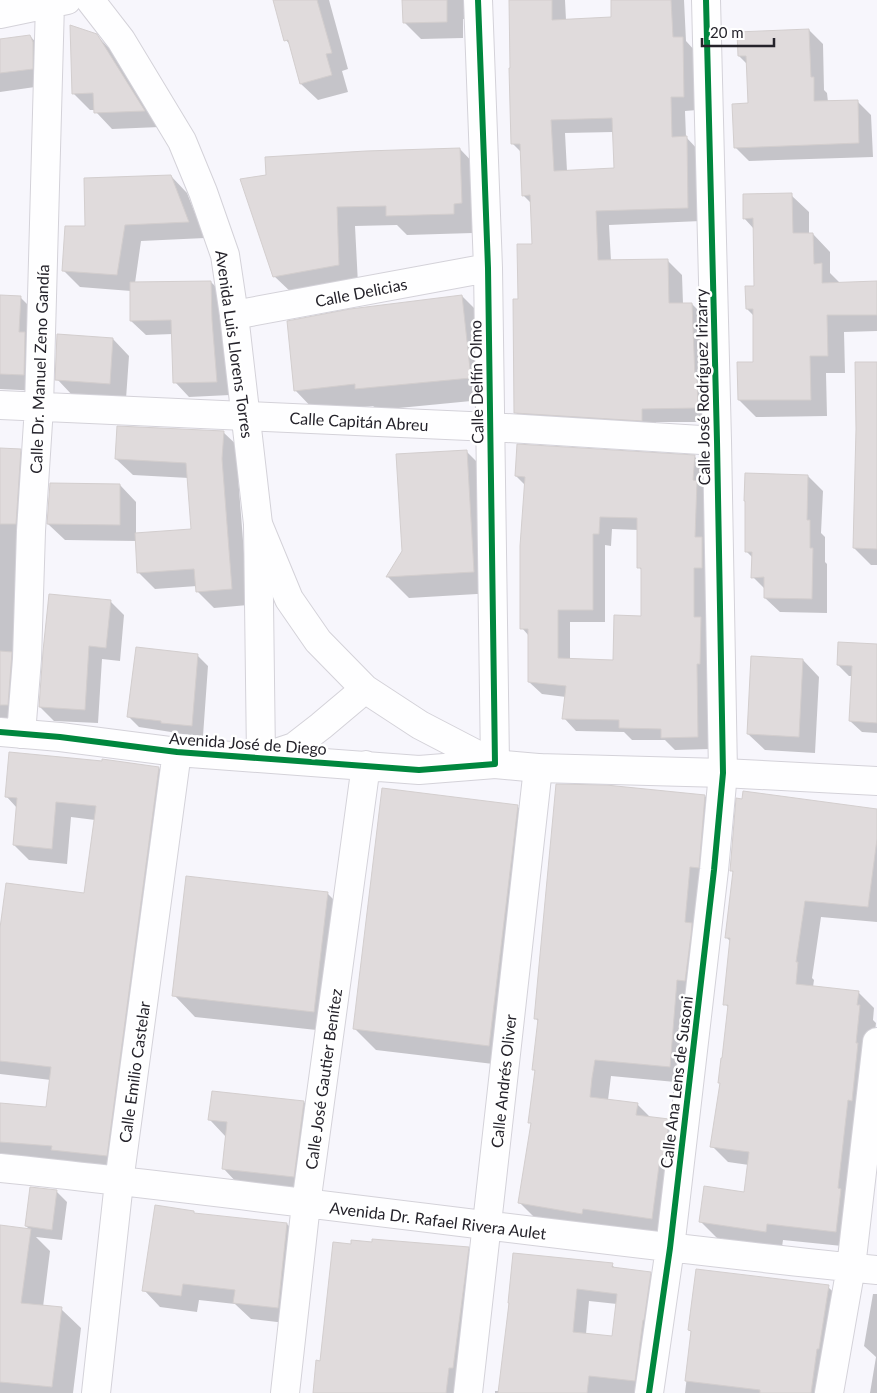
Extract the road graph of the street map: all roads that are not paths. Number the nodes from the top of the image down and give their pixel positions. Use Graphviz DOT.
graph roads {
  1 [pos="90,0"];
  2 [pos="478,0"];
  3 [pos="706,0"];
  4 [pos="58,2"];
  5 [pos="0,14"];
  6 [pos="488,268"];
  7 [pos="234,315"];
  8 [pos="0,405"];
  9 [pos="39,407"];
  10 [pos="246,416"];
  11 [pos="491,427"];
  12 [pos="717,441"];
  13 [pos="258,524"];
  14 [pos="365,688"];
  15 [pos="11,733"];
  16 [pos="177,752"];
  17 [pos="261,758"];
  18 [pos="495,764"];
  19 [pos="366,765"];
  20 [pos="538,768"];
  21 [pos="724,773"];
  22 [pos="877,781"];
  23 [pos="877,1042"];
  24 [pos="0,1168"];
  25 [pos="119,1182"];
  26 [pos="306,1204"];
  27 [pos="487,1226"];
  28 [pos="670,1248"];
  29 [pos="864,1268"];
  30 [pos="96,1393"];
  31 [pos="285,1393"];
  32 [pos="468,1393"];
  33 [pos="649,1393"];
  34 [pos="829,1393"];
  1 -- 7 [label="street, Avenida Luis Llorens Torres"];
  2 -- 6 [label="street, Calle Delfín Olmo"];
  3 -- 12 [label="street, Calle José Rodríguez Irizarry"];
  4 -- 5 [label="street"];
  4 -- 9 [label="street, Calle Dr. Manuel Zeno Gandía"];
  6 -- 7 [label="street, Calle Delicias"];
  6 -- 11 [label="street, Calle Delfín Olmo"];
  7 -- 10 [label="street, Avenida Luis Llorens Torres"];
  8 -- 9 [label="street, Calle Capitán Abreu"];
  9 -- 10 [label="street, Calle Capitán Abreu"];
  9 -- 15 [label="street, Calle Dr. Manuel Zeno Gandía"];
  10 -- 11 [label="street, Calle Capitán Abreu"];
  10 -- 13 [label="street, Avenida Luis Llorens Torres"];
  11 -- 12 [label="street, Calle Capitán Abreu"];
  11 -- 18 [label="street, Calle Delfín Olmo"];
  12 -- 21 [label="street, Calle José Rodríguez Irizarry"];
  13 -- 14 [label="street, Avenida Luis Llorens Torres"];
  13 -- 17 [label="street"];
  14 -- 17 [label="street"];
  14 -- 18 [label="street, Avenida José de Diego"];
  15 -- 16 [label="street, Avenida José de Diego"];
  16 -- 17 [label="street, Avenida José de Diego"];
  16 -- 25 [label="street, Calle Emilio Castelar"];
  17 -- 19 [label="street, Avenida José de Diego"];
  18 -- 19 [label="street, Avenida José de Diego"];
  18 -- 20 [label="street, Avenida José de Diego"];
  19 -- 26 [label="street, Calle José Gautier Benítez"];
  20 -- 21 [label="street, Avenida José de Diego"];
  20 -- 27 [label="street, Calle Andrés Oliver"];
  21 -- 22 [label="street, Avenida José de Diego"];
  21 -- 28 [label="street, Calle Ana Lens de Susoni"];
  23 -- 29 [label="street"];
  24 -- 25 [label="street, Avenida Dr. Rafael Rivera Aulet"];
  25 -- 26 [label="street, Avenida Dr. Rafael Rivera Aulet"];
  25 -- 30 [label="street, Calle Emilio Castelar"];
  26 -- 27 [label="street, Avenida Dr. Rafael Rivera Aulet"];
  26 -- 31 [label="street, Calle José Gautier Benítez"];
  27 -- 28 [label="street, Avenida Dr. Rafael Rivera Aulet"];
  27 -- 32 [label="street, Calle Andrés Oliver"];
  28 -- 29 [label="street, Avenida Dr. Rafael Rivera Aulet"];
  28 -- 33 [label="street, Calle Ana Lens de Susoni"];
  29 -- 34 [label="street"];
}
